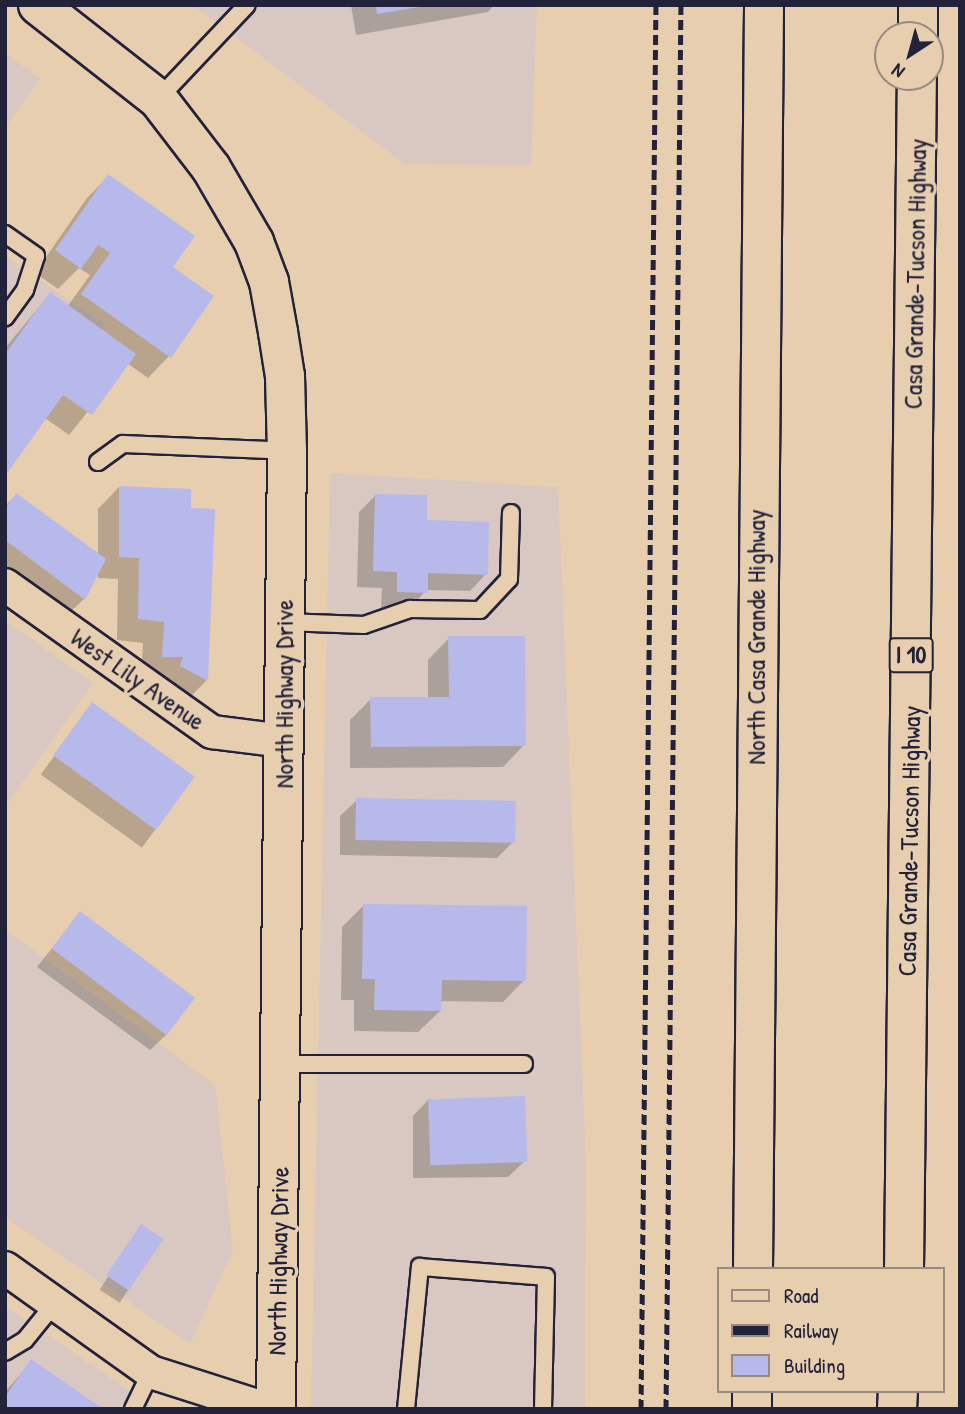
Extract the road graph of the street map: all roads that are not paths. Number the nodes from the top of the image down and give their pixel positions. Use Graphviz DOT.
graph roads {
  1 [pos="38,5"];
  2 [pos="247,5"];
  3 [pos="764,5"];
  4 [pos="917,91"];
  5 [pos="158,99"];
  6 [pos="5,234"];
  7 [pos="5,318"];
  8 [pos="287,451"];
  9 [pos="98,462"];
  10 [pos="511,513"];
  11 [pos="5,585"];
  12 [pos="284,622"];
  13 [pos="285,741"];
  14 [pos="282,1064"];
  15 [pos="524,1065"];
  16 [pos="753,1267"];
  17 [pos="904,1267"];
  18 [pos="5,1268"];
  19 [pos="55,1303"];
  20 [pos="5,1352"];
  21 [pos="151,1372"];
  22 [pos="133,1409"];
  23 [pos="267,1409"];
  24 [pos="276,1409"];
  25 [pos="406,1409"];
  26 [pos="543,1409"];
  1 -- 5 [label="main road, North Highway Drive"];
  2 -- 5 [label="lane"];
  3 -- 16 [label="main road, North Casa Grande Highway"];
  4 -- 17 [label="main road, Casa Grande-Tucson Highway / I 10"];
  5 -- 8 [label="main road, North Highway Drive"];
  6 -- 7 [label="lane"];
  8 -- 9 [label="lane"];
  8 -- 12 [label="main road, North Highway Drive"];
  10 -- 12 [label="lane"];
  11 -- 13 [label="street, West Lily Avenue"];
  12 -- 13 [label="main road, North Highway Drive"];
  13 -- 14 [label="main road, North Highway Drive"];
  14 -- 15 [label="lane"];
  14 -- 24 [label="main road, North Highway Drive"];
  18 -- 19 [label="street"];
  19 -- 20 [label="lane"];
  19 -- 21 [label="street"];
  21 -- 22 [label="lane"];
  21 -- 23 [label="street"];
  25 -- 26 [label="lane"];
}
